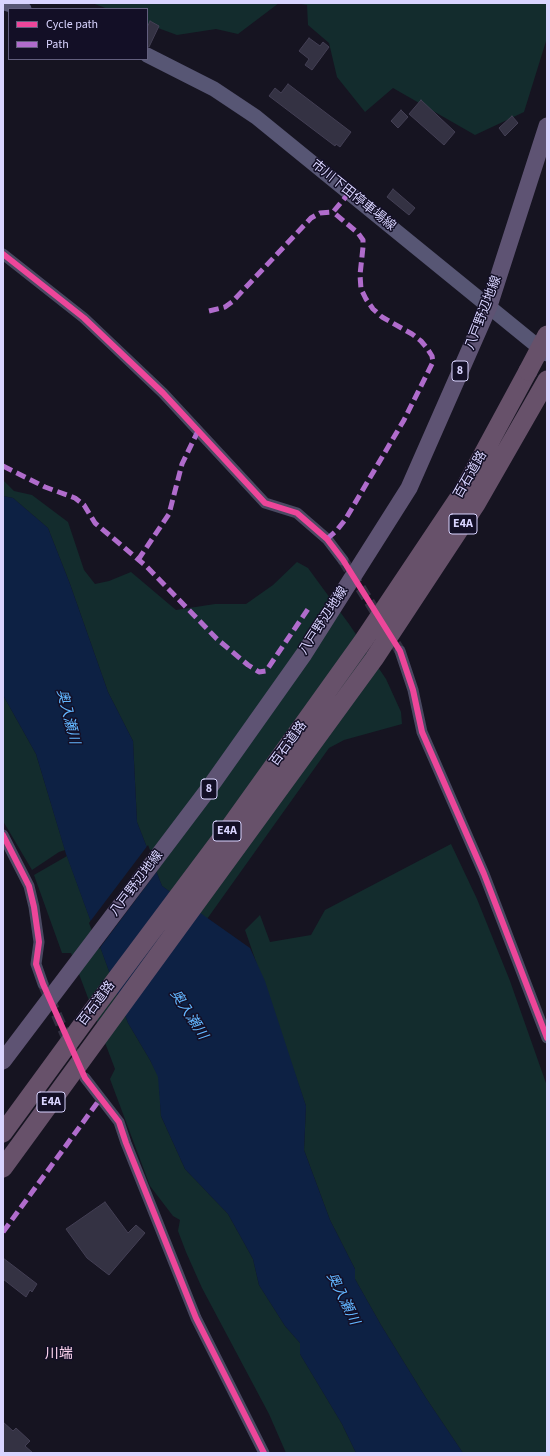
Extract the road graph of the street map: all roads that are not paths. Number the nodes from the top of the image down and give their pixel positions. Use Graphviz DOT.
graph roads {
  1 [pos="4,3"];
  2 [pos="21,8"];
  3 [pos="148,56"];
  4 [pos="547,126"];
  5 [pos="3,254"];
  6 [pos="489,306"];
  7 [pos="547,335"];
  8 [pos="547,354"];
  9 [pos="546,382"];
  10 [pos="344,560"];
  11 [pos="400,652"];
  12 [pos="3,835"];
  13 [pos="43,984"];
  14 [pos="547,1038"];
  15 [pos="3,1061"];
  16 [pos="85,1078"];
  17 [pos="3,1133"];
  18 [pos="3,1168"];
  19 [pos="264,1453"];
  1 -- 2 [label="main road"];
  3 -- 6 [label="main road, 市川下田停車場線"];
  4 -- 6 [label="main road, 八戸野辺地線 / 8"];
  5 -- 10 [label="street"];
  6 -- 8 [label="main road, 市川下田停車場線"];
  6 -- 15 [label="main road, 八戸野辺地線 / 8"];
  7 -- 17 [label="highway, 百石道路 / E4A, bridge"];
  9 -- 18 [label="highway, 百石道路 / E4A"];
  11 -- 14 [label="street"];
  12 -- 13 [label="street"];
  16 -- 19 [label="street"];
}
